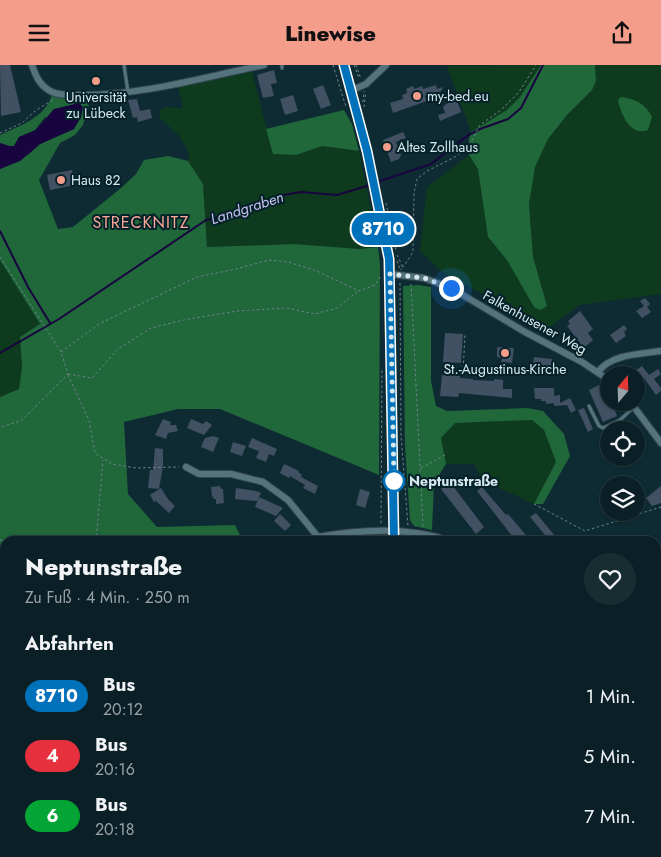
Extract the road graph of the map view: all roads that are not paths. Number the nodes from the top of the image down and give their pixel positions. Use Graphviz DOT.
graph roads {
  1 [pos="32,65"];
  2 [pos="124,65"];
  3 [pos="264,65"];
  4 [pos="344,65"];
  5 [pos="386,65"];
  6 [pos="350,91"];
  7 [pos="128,93"];
  8 [pos="386,275"];
  9 [pos="661,351"];
  10 [pos="598,372"];
  11 [pos="589,406"];
  12 [pos="627,411"];
  13 [pos="638,411"];
  14 [pos="661,443"];
  15 [pos="186,467"];
  16 [pos="394,530"];
  17 [pos="316,536"];
  18 [pos="329,536"];
  19 [pos="394,536"];
  20 [pos="434,536"];
  1 -- 7 [label="street"];
  2 -- 7 [label="lane"];
  3 -- 7 [label="street"];
  4 -- 6 [label="main road"];
  5 -- 6 [label="street"];
  6 -- 8 [label="main road"];
  8 -- 10 [label="street, Falkenhusener Weg"];
  8 -- 16 [label="main road"];
  9 -- 10 [label="street"];
  11 -- 12 [label="lane"];
  13 -- 14 [label="street"];
  15 -- 17 [label="street"];
  16 -- 18 [label="street"];
  16 -- 19 [label="main road"];
  16 -- 20 [label="street"];
}
